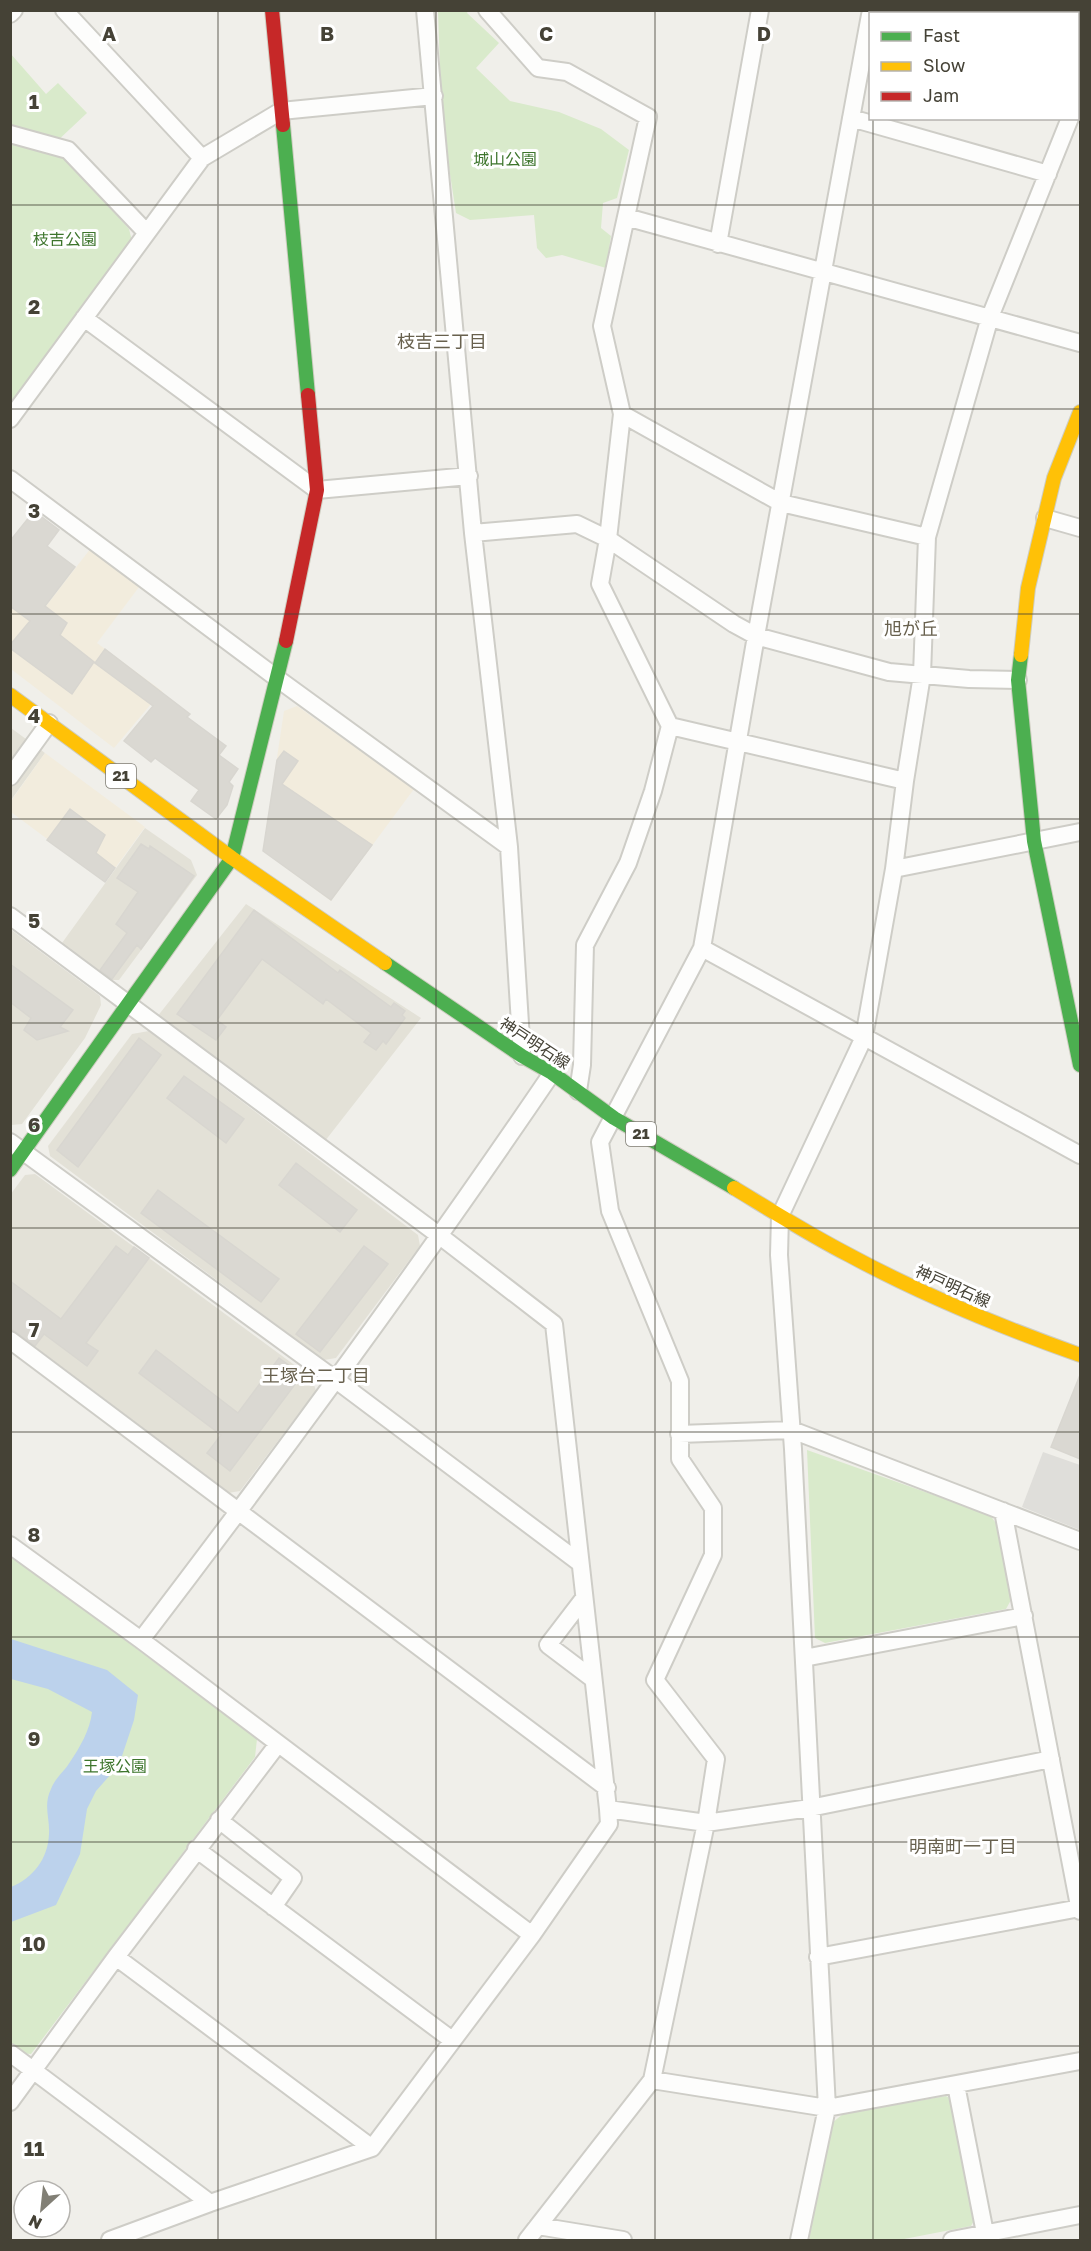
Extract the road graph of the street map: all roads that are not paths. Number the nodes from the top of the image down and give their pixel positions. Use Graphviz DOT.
graph roads {
  1 [pos="14,10"];
  2 [pos="64,10"];
  3 [pos="272,10"];
  4 [pos="425,10"];
  5 [pos="487,10"];
  6 [pos="760,10"];
  7 [pos="10,14"];
  8 [pos="869,24"];
  9 [pos="434,96"];
  10 [pos="281,111"];
  11 [pos="852,118"];
  12 [pos="1071,120"];
  13 [pos="10,134"];
  14 [pos="202,158"];
  15 [pos="1048,174"];
  16 [pos="626,217"];
  17 [pos="146,232"];
  18 [pos="718,243"];
  19 [pos="825,272"];
  20 [pos="990,317"];
  21 [pos="84,318"];
  22 [pos="1080,343"];
  23 [pos="1080,412"];
  24 [pos="622,414"];
  25 [pos="10,419"];
  26 [pos="469,476"];
  27 [pos="10,480"];
  28 [pos="317,490"];
  29 [pos="781,503"];
  30 [pos="1045,518"];
  31 [pos="1080,528"];
  32 [pos="474,533"];
  33 [pos="927,537"];
  34 [pos="608,539"];
  35 [pos="756,636"];
  36 [pos="922,675"];
  37 [pos="278,679"];
  38 [pos="1018,680"];
  39 [pos="10,694"];
  40 [pos="49,723"];
  41 [pos="670,726"];
  42 [pos="738,741"];
  43 [pos="10,777"];
  44 [pos="904,781"];
  45 [pos="1080,832"];
  46 [pos="1034,841"];
  47 [pos="509,847"];
  48 [pos="232,858"];
  49 [pos="894,868"];
  50 [pos="10,916"];
  51 [pos="702,948"];
  52 [pos="130,1004"];
  53 [pos="864,1037"];
  54 [pos="522,1056"];
  55 [pos="1080,1065"];
  56 [pos="552,1073"];
  57 [pos="578,1090"];
  58 [pos="614,1118"];
  59 [pos="17,1147"];
  60 [pos="1080,1155"];
  61 [pos="10,1170"];
  62 [pos="780,1216"];
  63 [pos="440,1236"];
  64 [pos="10,1340"];
  65 [pos="1080,1355"];
  66 [pos="336,1380"];
  67 [pos="792,1430"];
  68 [pos="680,1434"];
  69 [pos="239,1511"];
  70 [pos="1003,1511"];
  71 [pos="1080,1541"];
  72 [pos="10,1545"];
  73 [pos="580,1563"];
  74 [pos="584,1598"];
  75 [pos="1024,1616"];
  76 [pos="141,1640"];
  77 [pos="804,1658"];
  78 [pos="593,1679"];
  79 [pos="278,1744"];
  80 [pos="1051,1760"];
  81 [pos="607,1788"];
  82 [pos="810,1808"];
  83 [pos="608,1809"];
  84 [pos="219,1820"];
  85 [pos="706,1823"];
  86 [pos="196,1849"];
  87 [pos="273,1907"];
  88 [pos="1080,1909"];
  89 [pos="532,1935"];
  90 [pos="116,1957"];
  91 [pos="818,1957"];
  92 [pos="452,2040"];
  93 [pos="10,2053"];
  94 [pos="1080,2061"];
  95 [pos="34,2071"];
  96 [pos="652,2080"];
  97 [pos="956,2085"];
  98 [pos="10,2102"];
  99 [pos="826,2108"];
  100 [pos="372,2148"];
  101 [pos="210,2203"];
  102 [pos="1080,2215"];
  103 [pos="538,2226"];
  104 [pos="985,2233"];
  105 [pos="620,2240"];
  106 [pos="110,2241"];
  107 [pos="527,2241"];
  108 [pos="799,2241"];
  109 [pos="952,2241"];
  1 -- 7 [label="street"];
  2 -- 14 [label="street"];
  3 -- 10 [label="street"];
  4 -- 9 [label="street"];
  5 -- 16 [label="street"];
  6 -- 18 [label="street"];
  8 -- 11 [label="street"];
  9 -- 10 [label="street"];
  9 -- 26 [label="street"];
  10 -- 14 [label="street"];
  10 -- 28 [label="street"];
  11 -- 15 [label="street"];
  11 -- 19 [label="street"];
  12 -- 15 [label="street"];
  13 -- 17 [label="street"];
  14 -- 17 [label="street"];
  15 -- 20 [label="street"];
  16 -- 18 [label="street"];
  16 -- 24 [label="street"];
  17 -- 21 [label="street"];
  18 -- 19 [label="street"];
  19 -- 20 [label="street"];
  19 -- 29 [label="street"];
  20 -- 22 [label="street"];
  20 -- 33 [label="street"];
  21 -- 25 [label="street"];
  21 -- 28 [label="street"];
  23 -- 30 [label="street"];
  24 -- 29 [label="street"];
  24 -- 34 [label="street"];
  26 -- 28 [label="street"];
  26 -- 32 [label="street"];
  27 -- 37 [label="street"];
  28 -- 37 [label="street"];
  29 -- 33 [label="street"];
  29 -- 35 [label="street"];
  30 -- 31 [label="street"];
  30 -- 38 [label="street"];
  32 -- 34 [label="street"];
  32 -- 47 [label="street"];
  33 -- 36 [label="street"];
  34 -- 35 [label="street"];
  34 -- 41 [label="street"];
  35 -- 36 [label="street"];
  35 -- 42 [label="street"];
  36 -- 38 [label="street"];
  36 -- 44 [label="street"];
  37 -- 47 [label="street"];
  37 -- 48 [label="street"];
  38 -- 46 [label="street"];
  39 -- 40 [label="street, 神戸明石線 / 21"];
  40 -- 43 [label="street"];
  40 -- 48 [label="street, 神戸明石線 / 21"];
  41 -- 42 [label="street"];
  41 -- 57 [label="street"];
  42 -- 44 [label="street"];
  42 -- 51 [label="street"];
  44 -- 49 [label="street"];
  45 -- 46 [label="street"];
  46 -- 49 [label="street"];
  46 -- 55 [label="street"];
  47 -- 54 [label="street"];
  48 -- 52 [label="street"];
  48 -- 54 [label="street, 神戸明石線 / 21"];
  49 -- 53 [label="street"];
  50 -- 52 [label="street"];
  51 -- 53 [label="street"];
  51 -- 58 [label="street"];
  52 -- 59 [label="street"];
  52 -- 63 [label="street"];
  53 -- 60 [label="street"];
  53 -- 62 [label="street"];
  54 -- 56 [label="street, 神戸明石線 / 21"];
  56 -- 57 [label="street, 神戸明石線 / 21"];
  56 -- 63 [label="street"];
  57 -- 58 [label="street, 神戸明石線 / 21"];
  58 -- 62 [label="street, 神戸明石線 / 21"];
  58 -- 68 [label="street"];
  59 -- 61 [label="street"];
  59 -- 66 [label="street"];
  62 -- 65 [label="street, 神戸明石線 / 21"];
  62 -- 67 [label="street"];
  63 -- 66 [label="street"];
  63 -- 73 [label="street"];
  64 -- 69 [label="street"];
  66 -- 69 [label="street"];
  66 -- 73 [label="street"];
  67 -- 68 [label="street"];
  67 -- 70 [label="street"];
  67 -- 77 [label="street"];
  68 -- 85 [label="street"];
  69 -- 76 [label="street"];
  69 -- 81 [label="street"];
  70 -- 71 [label="street"];
  70 -- 75 [label="street"];
  72 -- 76 [label="street"];
  73 -- 74 [label="street"];
  74 -- 78 [label="street"];
  74 -- 78 [label="street"];
  75 -- 77 [label="street"];
  75 -- 80 [label="street"];
  76 -- 79 [label="street"];
  77 -- 82 [label="street"];
  78 -- 81 [label="street"];
  79 -- 84 [label="street"];
  79 -- 89 [label="street"];
  80 -- 82 [label="street"];
  80 -- 88 [label="street"];
  81 -- 83 [label="street"];
  82 -- 85 [label="street"];
  82 -- 91 [label="street"];
  83 -- 85 [label="street"];
  83 -- 89 [label="street"];
  84 -- 86 [label="street"];
  84 -- 87 [label="street"];
  85 -- 96 [label="street"];
  86 -- 87 [label="street"];
  86 -- 90 [label="street"];
  87 -- 92 [label="street"];
  88 -- 91 [label="street"];
  89 -- 92 [label="street"];
  90 -- 95 [label="street"];
  90 -- 100 [label="street"];
  91 -- 99 [label="street"];
  92 -- 100 [label="street"];
  93 -- 95 [label="street"];
  94 -- 97 [label="street"];
  95 -- 98 [label="street"];
  95 -- 101 [label="street"];
  96 -- 99 [label="street"];
  96 -- 103 [label="street"];
  97 -- 99 [label="street"];
  97 -- 104 [label="street"];
  99 -- 108 [label="street"];
  100 -- 101 [label="street"];
  101 -- 106 [label="street"];
  102 -- 104 [label="street"];
  103 -- 105 [label="street"];
  103 -- 107 [label="street"];
  104 -- 109 [label="street"];
}
